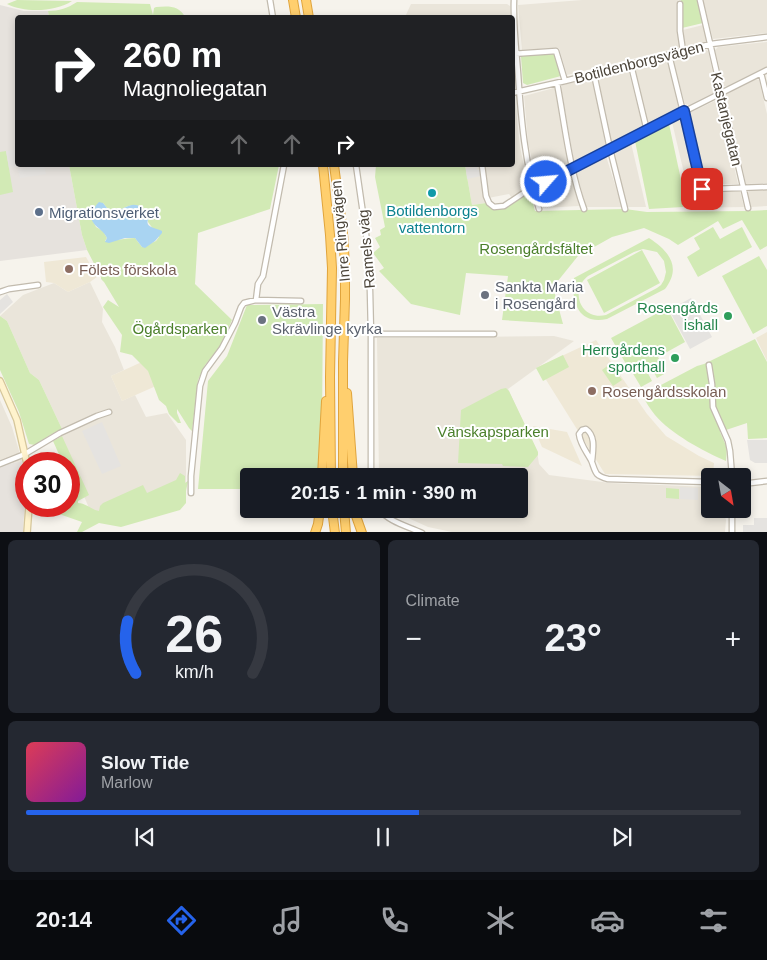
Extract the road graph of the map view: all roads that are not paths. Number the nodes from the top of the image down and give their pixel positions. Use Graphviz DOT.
graph roads {
  1 [pos="270,0"];
  2 [pos="292,0"];
  3 [pos="514,0"];
  4 [pos="700,0"];
  5 [pos="680,4"];
  6 [pos="295,13"];
  7 [pos="272,15"];
  8 [pos="514,15"];
  9 [pos="767,37"];
  10 [pos="711,44"];
  11 [pos="683,51"];
  12 [pos="515,54"];
  13 [pos="669,55"];
  14 [pos="515,62"];
  15 [pos="631,65"];
  16 [pos="767,70"];
  17 [pos="761,73"];
  18 [pos="594,74"];
  19 [pos="565,81"];
  20 [pos="557,83"];
  21 [pos="519,92"];
  22 [pos="515,93"];
  23 [pos="721,93"];
  24 [pos="767,98"];
  25 [pos="684,111"];
  26 [pos="647,131"];
  27 [pos="610,149"];
  28 [pos="284,167"];
  29 [pos="323,167"];
  30 [pos="334,167"];
  31 [pos="356,167"];
  32 [pos="482,167"];
  33 [pos="572,168"];
  34 [pos="767,187"];
  35 [pos="533,188"];
  36 [pos="744,188"];
  37 [pos="702,189"];
  38 [pos="686,190"];
  39 [pos="748,208"];
  40 [pos="539,209"];
  41 [pos="584,209"];
  42 [pos="625,209"];
  43 [pos="38,285"];
  44 [pos="0,292"];
  45 [pos="256,300"];
  46 [pos="301,301"];
  47 [pos="371,334"];
  48 [pos="494,334"];
  49 [pos="343,362"];
  50 [pos="709,365"];
  51 [pos="330,377"];
  52 [pos="0,381"];
  53 [pos="109,412"];
  54 [pos="25,452"];
  55 [pos="28,452"];
  56 [pos="15,458"];
  57 [pos="592,461"];
  58 [pos="0,464"];
  59 [pos="322,468"];
  60 [pos="331,468"];
  61 [pos="343,468"];
  62 [pos="352,468"];
  63 [pos="371,468"];
  64 [pos="731,468"];
  65 [pos="701,482"];
  66 [pos="767,482"];
  67 [pos="751,483"];
  68 [pos="191,492"];
  69 [pos="28,517"];
  70 [pos="319,518"];
  71 [pos="333,518"];
  72 [pos="345,518"];
  73 [pos="357,518"];
  74 [pos="389,518"];
  75 [pos="732,518"];
  76 [pos="27,532"];
  77 [pos="315,532"];
  78 [pos="335,532"];
  79 [pos="346,532"];
  80 [pos="362,532"];
  81 [pos="422,532"];
  82 [pos="732,532"];
  1 -- 7 [label="street"];
  2 -- 6 [label="highway"];
  3 -- 8 [label="street"];
  4 -- 10 [label="street, Kastanjegatan"];
  5 -- 11 [label="street"];
  9 -- 10 [label="street, Botildenborgsvägen"];
  10 -- 11 [label="street, Botildenborgsvägen"];
  10 -- 23 [label="street, Kastanjegatan"];
  11 -- 13 [label="street, Botildenborgsvägen"];
  12 -- 19 [label="street"];
  13 -- 15 [label="street, Botildenborgsvägen"];
  13 -- 25 [label="street"];
  14 -- 21 [label="street"];
  15 -- 18 [label="street, Botildenborgsvägen"];
  15 -- 26 [label="street"];
  16 -- 17 [label="street"];
  17 -- 23 [label="street"];
  17 -- 24 [label="street"];
  18 -- 19 [label="street, Botildenborgsvägen"];
  18 -- 27 [label="street"];
  19 -- 20 [label="street, Botildenborgsvägen"];
  20 -- 21 [label="street, Botildenborgsvägen"];
  20 -- 33 [label="street"];
  21 -- 22 [label="street, Botildenborgsvägen"];
  21 -- 35 [label="street"];
  23 -- 25 [label="street"];
  23 -- 36 [label="street, Kastanjegatan"];
  25 -- 26 [label="street"];
  25 -- 37 [label="street"];
  26 -- 27 [label="street"];
  27 -- 33 [label="street"];
  27 -- 42 [label="street"];
  28 -- 45 [label="street"];
  29 -- 51 [label="highway, Inre Ringvägen"];
  30 -- 49 [label="highway, Inre Ringvägen"];
  31 -- 47 [label="street, Ramels väg"];
  32 -- 35 [label="street"];
  33 -- 35 [label="street"];
  33 -- 41 [label="street"];
  34 -- 36 [label="street"];
  35 -- 40 [label="street"];
  36 -- 37 [label="street"];
  36 -- 39 [label="street, Kastanjegatan"];
  37 -- 38 [label="street"];
  43 -- 44 [label="street"];
  45 -- 46 [label="street"];
  45 -- 68 [label="street"];
  47 -- 48 [label="street"];
  47 -- 63 [label="street, Ramels väg"];
  49 -- 61 [label="highway, Inre Ringvägen"];
  49 -- 62 [label="highway"];
  50 -- 64 [label="street"];
  51 -- 59 [label="highway"];
  51 -- 60 [label="highway, Inre Ringvägen"];
  52 -- 54 [label="main road"];
  53 -- 55 [label="street"];
  56 -- 58 [label="street"];
  57 -- 57 [label="street"];
  57 -- 65 [label="street"];
  66 -- 67 [label="street"];
  69 -- 76 [label="main road"];
  70 -- 77 [label="highway"];
  71 -- 78 [label="highway"];
  72 -- 79 [label="highway"];
  73 -- 80 [label="highway"];
  74 -- 81 [label="street"];
  75 -- 82 [label="street"];
}
